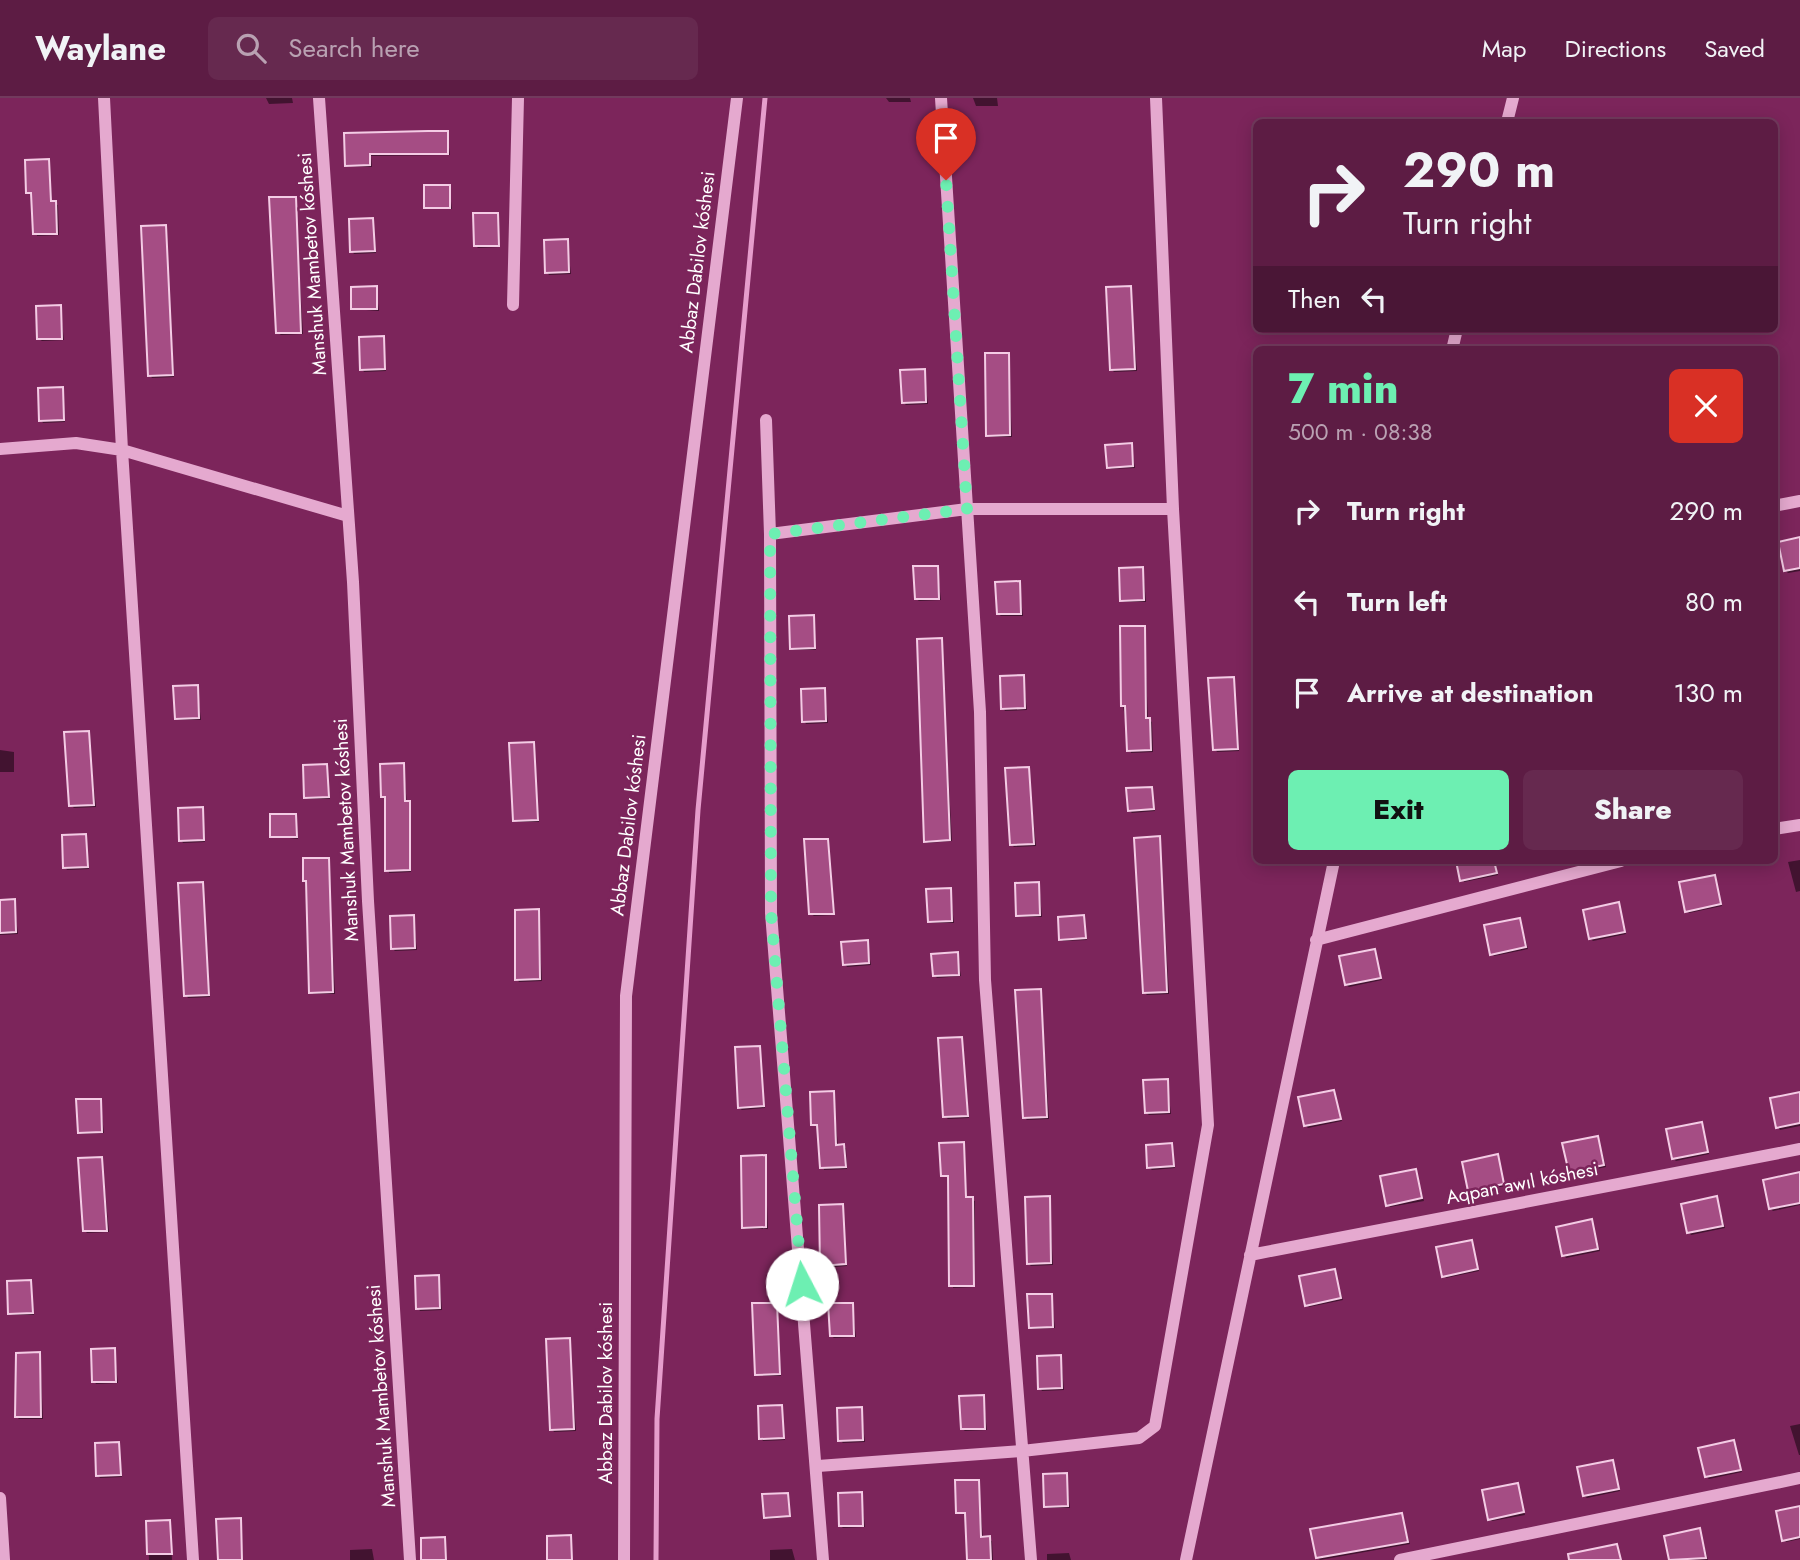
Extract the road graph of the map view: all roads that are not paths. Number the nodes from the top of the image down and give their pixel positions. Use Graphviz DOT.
graph roads {
  1 [pos="104,98"];
  2 [pos="320,98"];
  3 [pos="518,98"];
  4 [pos="737,98"];
  5 [pos="941,98"];
  6 [pos="1156,98"];
  7 [pos="1513,98"];
  8 [pos="1508,119"];
  9 [pos="513,305"];
  10 [pos="766,420"];
  11 [pos="0,449"];
  12 [pos="122,450"];
  13 [pos="1800,501"];
  14 [pos="1778,505"];
  15 [pos="967,509"];
  16 [pos="1173,509"];
  17 [pos="348,516"];
  18 [pos="770,534"];
  19 [pos="1800,825"];
  20 [pos="1778,828"];
  21 [pos="1333,864"];
  22 [pos="1610,864"];
  23 [pos="1316,940"];
  24 [pos="1800,1149"];
  25 [pos="1250,1255"];
  26 [pos="1022,1451"];
  27 [pos="818,1466"];
  28 [pos="1800,1478"];
  29 [pos="0,1498"];
  30 [pos="4,1560"];
  31 [pos="193,1560"];
  32 [pos="410,1560"];
  33 [pos="624,1560"];
  34 [pos="823,1560"];
  35 [pos="1031,1560"];
  36 [pos="1186,1560"];
  37 [pos="1401,1560"];
  1 -- 12 [label="street"];
  2 -- 17 [label="street, Manshuk Mambetov kóshesi"];
  3 -- 9 [label="street"];
  4 -- 33 [label="street, Abbaz Dabilov kóshesi"];
  5 -- 15 [label="street"];
  6 -- 16 [label="street"];
  7 -- 8 [label="street"];
  10 -- 18 [label="street"];
  11 -- 12 [label="street"];
  12 -- 17 [label="street"];
  12 -- 31 [label="street"];
  13 -- 14 [label="street"];
  15 -- 16 [label="street"];
  15 -- 18 [label="street"];
  15 -- 26 [label="street"];
  16 -- 26 [label="street"];
  17 -- 32 [label="street, Manshuk Mambetov kóshesi"];
  18 -- 27 [label="street"];
  19 -- 20 [label="street"];
  21 -- 23 [label="street"];
  22 -- 23 [label="street"];
  23 -- 25 [label="street"];
  24 -- 25 [label="street, Aqpan awıl kóshesi"];
  25 -- 36 [label="street"];
  26 -- 27 [label="street"];
  26 -- 35 [label="street"];
  27 -- 34 [label="street"];
  28 -- 37 [label="street"];
  29 -- 30 [label="street"];
}
